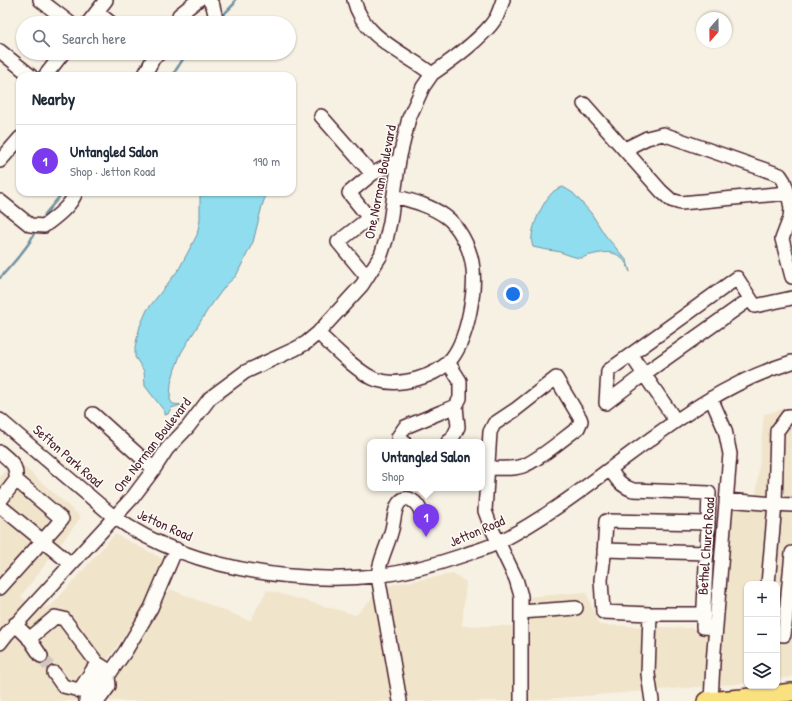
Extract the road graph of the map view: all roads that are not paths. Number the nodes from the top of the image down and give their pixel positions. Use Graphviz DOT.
graph roads {
  1 [pos="40,0"];
  2 [pos="106,0"];
  3 [pos="198,0"];
  4 [pos="209,0"];
  5 [pos="354,0"];
  6 [pos="503,0"];
  7 [pos="97,12"];
  8 [pos="61,16"];
  9 [pos="94,16"];
  10 [pos="102,16"];
  11 [pos="179,16"];
  12 [pos="215,16"];
  13 [pos="0,51"];
  14 [pos="57,60"];
  15 [pos="152,60"];
  16 [pos="26,72"];
  17 [pos="47,72"];
  18 [pos="146,72"];
  19 [pos="432,74"];
  20 [pos="584,104"];
  21 [pos="321,116"];
  22 [pos="16,143"];
  23 [pos="625,149"];
  24 [pos="399,160"];
  25 [pos="0,161"];
  26 [pos="372,174"];
  27 [pos="788,193"];
  28 [pos="75,196"];
  29 [pos="394,196"];
  30 [pos="0,201"];
  31 [pos="367,277"];
  32 [pos="792,277"];
  33 [pos="792,298"];
  34 [pos="750,299"];
  35 [pos="318,333"];
  36 [pos="631,355"];
  37 [pos="448,362"];
  38 [pos="792,362"];
  39 [pos="644,374"];
  40 [pos="711,398"];
  41 [pos="456,406"];
  42 [pos="93,414"];
  43 [pos="792,416"];
  44 [pos="0,420"];
  45 [pos="676,421"];
  46 [pos="400,439"];
  47 [pos="452,439"];
  48 [pos="0,452"];
  49 [pos="488,468"];
  50 [pos="154,469"];
  51 [pos="610,469"];
  52 [pos="16,480"];
  53 [pos="726,500"];
  54 [pos="0,501"];
  55 [pos="775,504"];
  56 [pos="792,505"];
  57 [pos="0,506"];
  58 [pos="421,513"];
  59 [pos="114,517"];
  60 [pos="708,523"];
  61 [pos="43,540"];
  62 [pos="498,543"];
  63 [pos="176,549"];
  64 [pos="604,550"];
  65 [pos="707,553"];
  66 [pos="792,553"];
  67 [pos="71,564"];
  68 [pos="378,576"];
  69 [pos="768,581"];
  70 [pos="0,588"];
  71 [pos="576,608"];
  72 [pos="521,612"];
  73 [pos="650,614"];
  74 [pos="704,614"];
  75 [pos="15,624"];
  76 [pos="716,628"];
  77 [pos="780,634"];
  78 [pos="29,639"];
  79 [pos="0,642"];
  80 [pos="41,656"];
  81 [pos="97,663"];
  82 [pos="54,673"];
  83 [pos="110,674"];
  84 [pos="792,692"];
  85 [pos="88,696"];
  86 [pos="400,701"];
  87 [pos="521,701"];
  88 [pos="652,701"];
  89 [pos="706,701"];
  90 [pos="711,701"];
  1 -- 8 [label="street"];
  2 -- 7 [label="street"];
  3 -- 11 [label="street"];
  4 -- 12 [label="street"];
  5 -- 19 [label="street"];
  6 -- 19 [label="street, One Norman Boulevard"];
  7 -- 9 [label="street"];
  7 -- 10 [label="street"];
  13 -- 16 [label="street"];
  14 -- 17 [label="street"];
  15 -- 18 [label="street"];
  19 -- 24 [label="street, One Norman Boulevard"];
  20 -- 23 [label="street"];
  21 -- 26 [label="street"];
  22 -- 25 [label="street"];
  23 -- 27 [label="street"];
  23 -- 27 [label="street"];
  24 -- 26 [label="street"];
  24 -- 29 [label="street, One Norman Boulevard"];
  26 -- 31 [label="street"];
  27 -- 32 [label="street"];
  28 -- 30 [label="street"];
  29 -- 31 [label="street, One Norman Boulevard"];
  29 -- 37 [label="street"];
  31 -- 35 [label="street, One Norman Boulevard"];
  33 -- 34 [label="street"];
  34 -- 36 [label="street"];
  34 -- 39 [label="street"];
  35 -- 37 [label="street"];
  35 -- 50 [label="street, One Norman Boulevard"];
  36 -- 39 [label="street"];
  36 -- 39 [label="street"];
  37 -- 41 [label="street"];
  38 -- 40 [label="street, Jetton Road"];
  39 -- 45 [label="street"];
  40 -- 45 [label="street, Jetton Road"];
  40 -- 53 [label="street, Bethel Church Road"];
  41 -- 46 [label="street"];
  41 -- 47 [label="street"];
  42 -- 50 [label="street"];
  43 -- 55 [label="street"];
  44 -- 59 [label="street, Sefton Park Road"];
  45 -- 51 [label="street, Jetton Road"];
  48 -- 52 [label="street"];
  49 -- 49 [label="street"];
  49 -- 62 [label="street"];
  50 -- 59 [label="street, One Norman Boulevard"];
  51 -- 60 [label="street"];
  51 -- 62 [label="street, Jetton Road"];
  52 -- 54 [label="street"];
  52 -- 61 [label="street"];
  53 -- 55 [label="street"];
  53 -- 76 [label="street, Bethel Church Road"];
  55 -- 56 [label="street"];
  55 -- 69 [label="street"];
  57 -- 61 [label="street"];
  58 -- 68 [label="street"];
  59 -- 63 [label="street, Jetton Road"];
  59 -- 67 [label="street, One Norman Boulevard"];
  60 -- 64 [label="street"];
  60 -- 65 [label="street"];
  61 -- 67 [label="street"];
  61 -- 70 [label="street"];
  62 -- 68 [label="street, Jetton Road"];
  62 -- 72 [label="street"];
  63 -- 68 [label="street, Jetton Road"];
  63 -- 83 [label="street"];
  64 -- 65 [label="street"];
  64 -- 73 [label="street"];
  65 -- 74 [label="street"];
  66 -- 77 [label="street"];
  67 -- 75 [label="street, One Norman Boulevard"];
  68 -- 86 [label="street"];
  71 -- 72 [label="street"];
  72 -- 87 [label="street"];
  73 -- 74 [label="street"];
  73 -- 88 [label="street"];
  74 -- 76 [label="street"];
  75 -- 78 [label="street"];
  75 -- 79 [label="street, One Norman Boulevard"];
  76 -- 90 [label="street, Bethel Church Road"];
  78 -- 80 [label="street"];
  78 -- 81 [label="street"];
  81 -- 83 [label="street"];
  81 -- 85 [label="street"];
  82 -- 85 [label="street"];
  83 -- 85 [label="street"];
  84 -- 90 [label="main road"];
  89 -- 90 [label="main road"];
}
